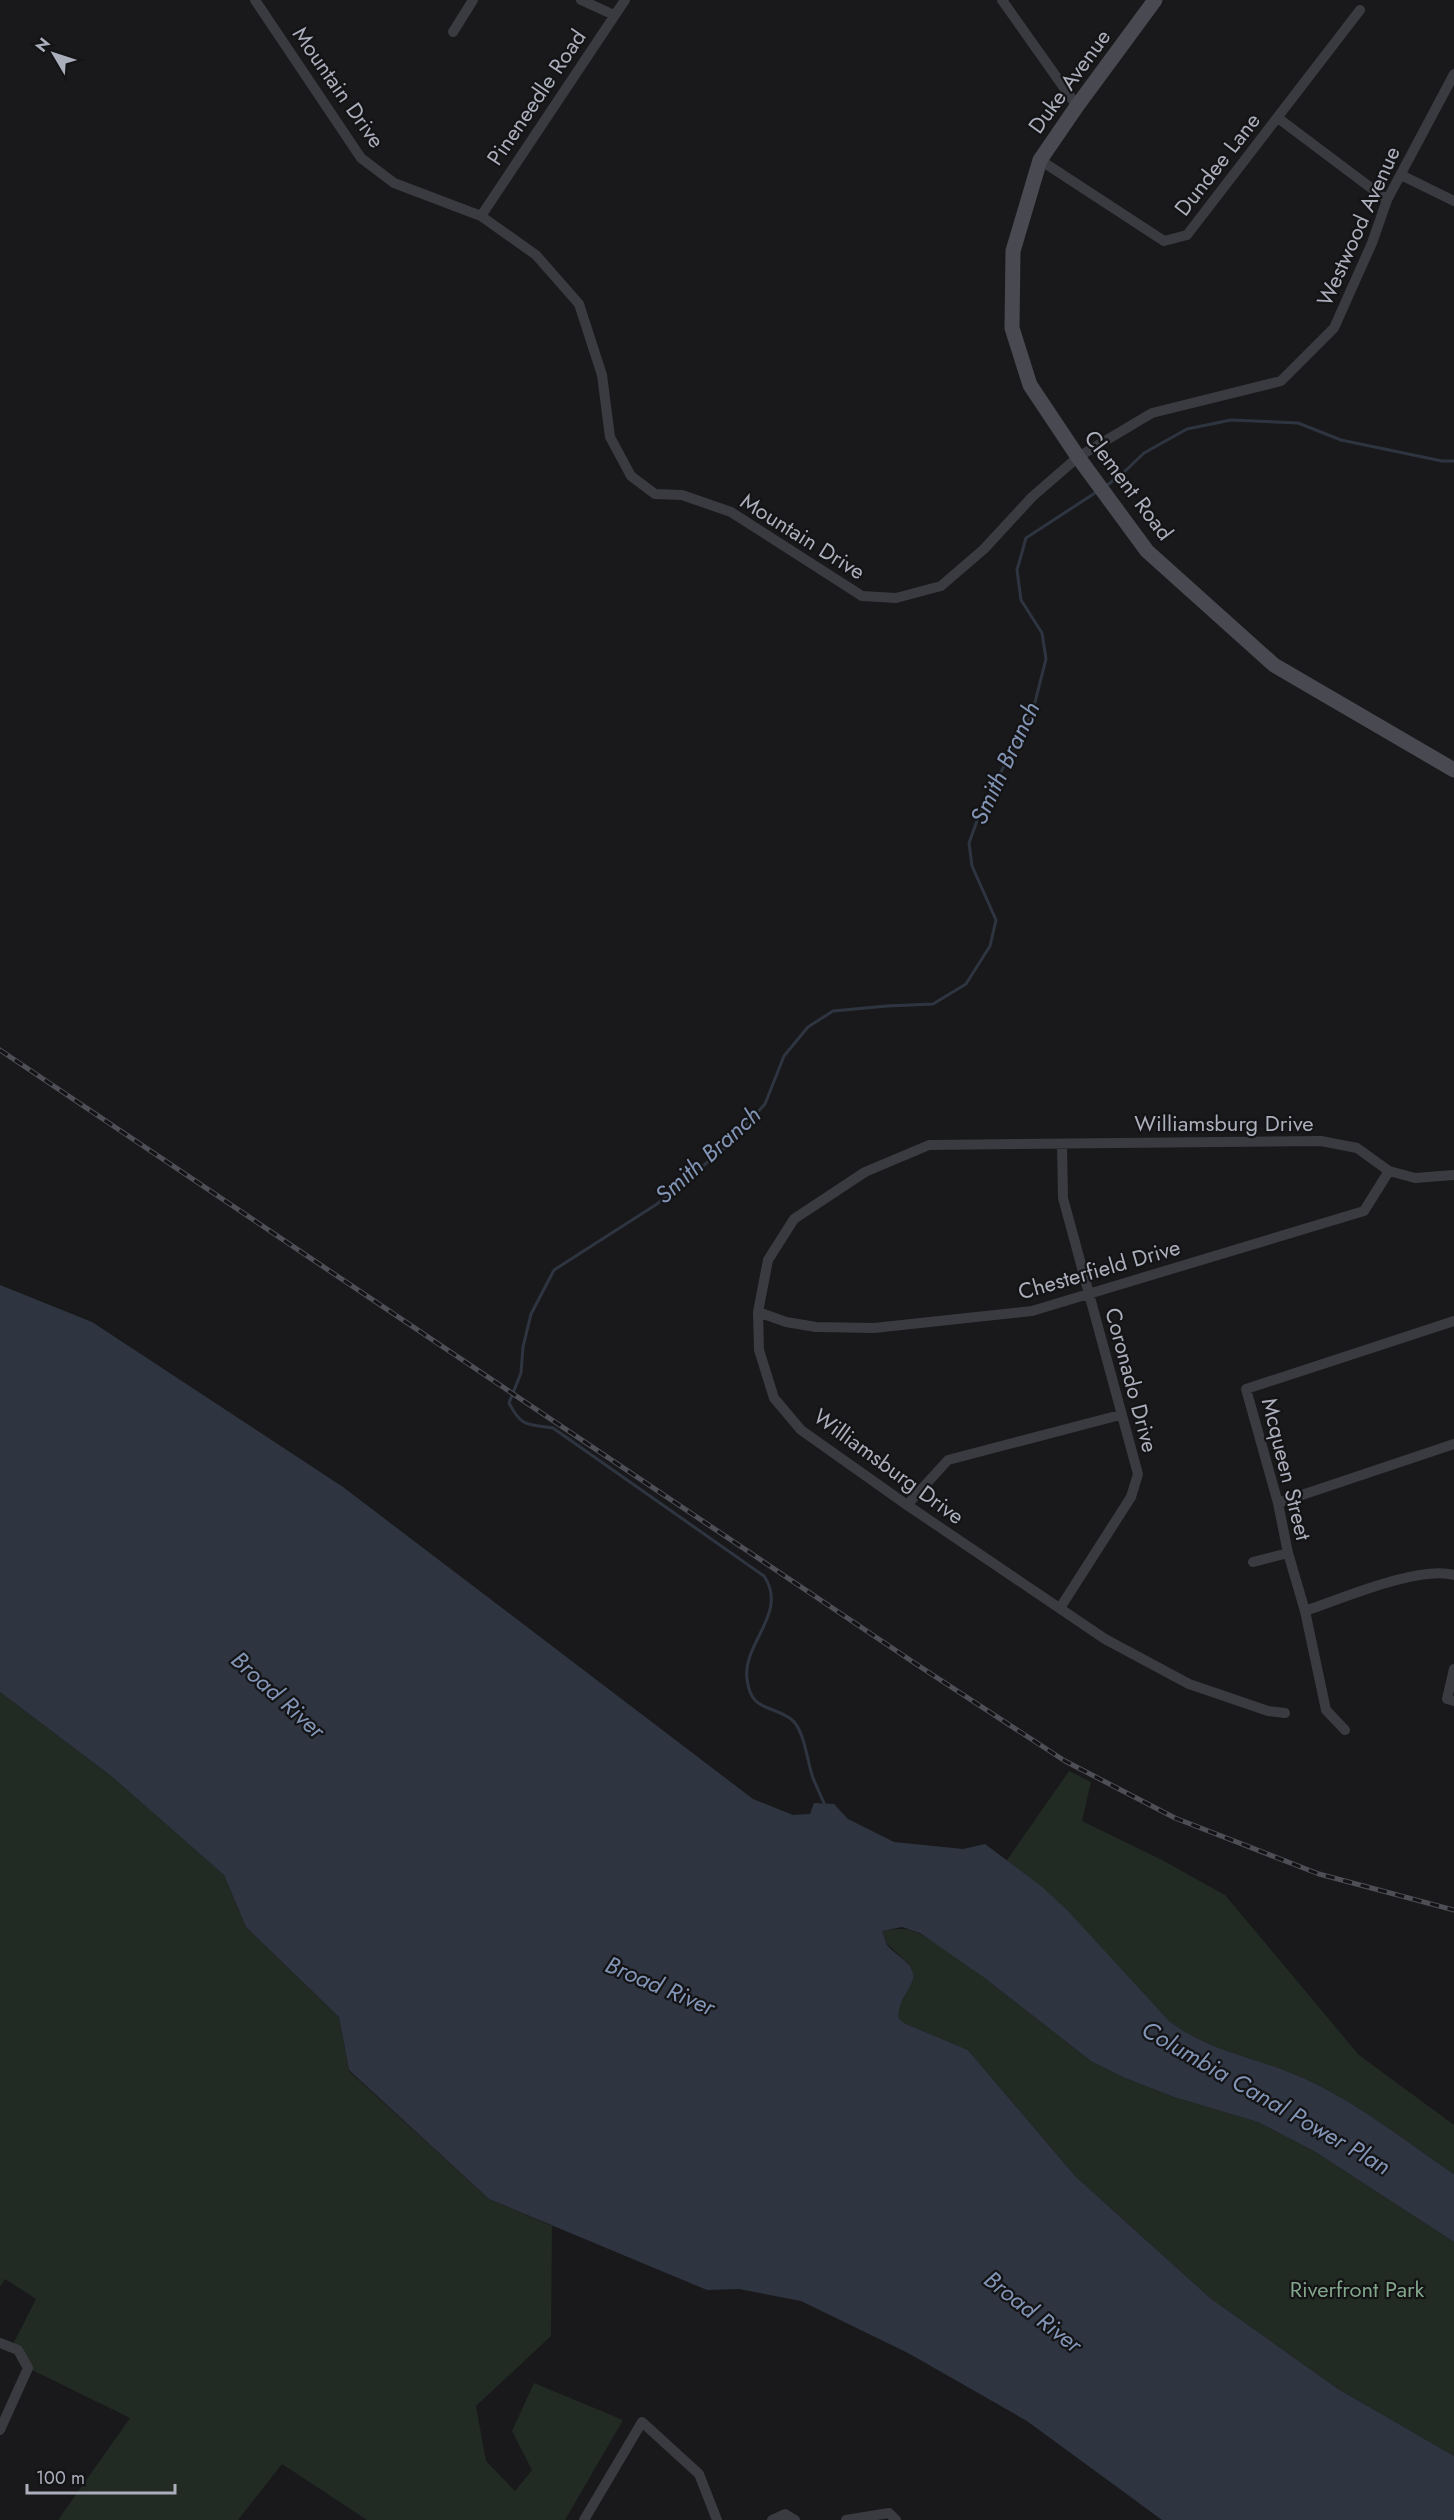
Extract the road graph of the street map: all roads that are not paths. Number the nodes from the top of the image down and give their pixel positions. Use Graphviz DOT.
graph roads {
  1 [pos="255,0"];
  2 [pos="473,0"];
  3 [pos="581,0"];
  4 [pos="625,0"];
  5 [pos="1002,0"];
  6 [pos="1155,0"];
  7 [pos="1360,10"];
  8 [pos="614,15"];
  9 [pos="453,32"];
  10 [pos="1454,74"];
  11 [pos="1077,106"];
  12 [pos="1278,118"];
  13 [pos="1041,160"];
  14 [pos="1401,175"];
  15 [pos="1387,200"];
  16 [pos="1454,201"];
  17 [pos="481,216"];
  18 [pos="1281,381"];
  19 [pos="1078,457"];
  20 [pos="1452,766"];
  21 [pos="1062,1144"];
  22 [pos="1389,1172"];
  23 [pos="1454,1175"];
  24 [pos="1089,1295"];
  25 [pos="759,1312"];
  26 [pos="1454,1321"];
  27 [pos="1120,1415"];
  28 [pos="1454,1444"];
  29 [pos="1278,1503"];
  30 [pos="907,1505"];
  31 [pos="1288,1553"];
  32 [pos="1253,1562"];
  33 [pos="1454,1575"];
  34 [pos="1060,1608"];
  35 [pos="1305,1611"];
  36 [pos="1454,1669"];
  37 [pos="1450,1700"];
  38 [pos="1285,1713"];
  39 [pos="1345,1730"];
  40 [pos="0,2343"];
  41 [pos="0,2430"];
  42 [pos="584,2520"];
  43 [pos="717,2520"];
  44 [pos="772,2520"];
  45 [pos="795,2520"];
  46 [pos="846,2520"];
  47 [pos="896,2520"];
  1 -- 17 [label="street, Mountain Drive"];
  2 -- 9 [label="street"];
  3 -- 8 [label="street"];
  4 -- 8 [label="street, Pineneedle Road"];
  5 -- 11 [label="street"];
  6 -- 11 [label="street, Duke Avenue"];
  7 -- 12 [label="street, Dundee Lane"];
  8 -- 17 [label="street, Pineneedle Road"];
  10 -- 14 [label="street, Westwood Avenue"];
  11 -- 13 [label="street, Duke Avenue"];
  12 -- 13 [label="street, Dundee Lane"];
  12 -- 15 [label="street"];
  13 -- 19 [label="street, Clement Road"];
  14 -- 15 [label="street, Westwood Avenue"];
  14 -- 16 [label="street"];
  15 -- 18 [label="street, Westwood Avenue"];
  17 -- 19 [label="street, Mountain Drive"];
  18 -- 19 [label="street, Mountain Drive"];
  19 -- 20 [label="street, Clement Road"];
  21 -- 22 [label="street, Williamsburg Drive"];
  21 -- 24 [label="street, Coronado Drive"];
  21 -- 25 [label="street, Williamsburg Drive"];
  22 -- 23 [label="street, Williamsburg Drive"];
  22 -- 24 [label="street, Chesterfield Drive"];
  24 -- 25 [label="street, Chesterfield Drive"];
  24 -- 27 [label="street, Coronado Drive"];
  25 -- 30 [label="street, Williamsburg Drive"];
  26 -- 29 [label="street, Mcqueen Street"];
  27 -- 30 [label="street"];
  27 -- 34 [label="street, Coronado Drive"];
  28 -- 29 [label="street"];
  29 -- 31 [label="street, Mcqueen Street"];
  30 -- 34 [label="street, Williamsburg Drive"];
  31 -- 32 [label="street"];
  31 -- 35 [label="street, Mcqueen Street"];
  33 -- 35 [label="street"];
  34 -- 38 [label="street, Williamsburg Drive"];
  35 -- 39 [label="street, Mcqueen Street"];
  36 -- 37 [label="street"];
  40 -- 41 [label="street"];
  42 -- 43 [label="street"];
  44 -- 45 [label="street"];
  46 -- 47 [label="street"];
}
